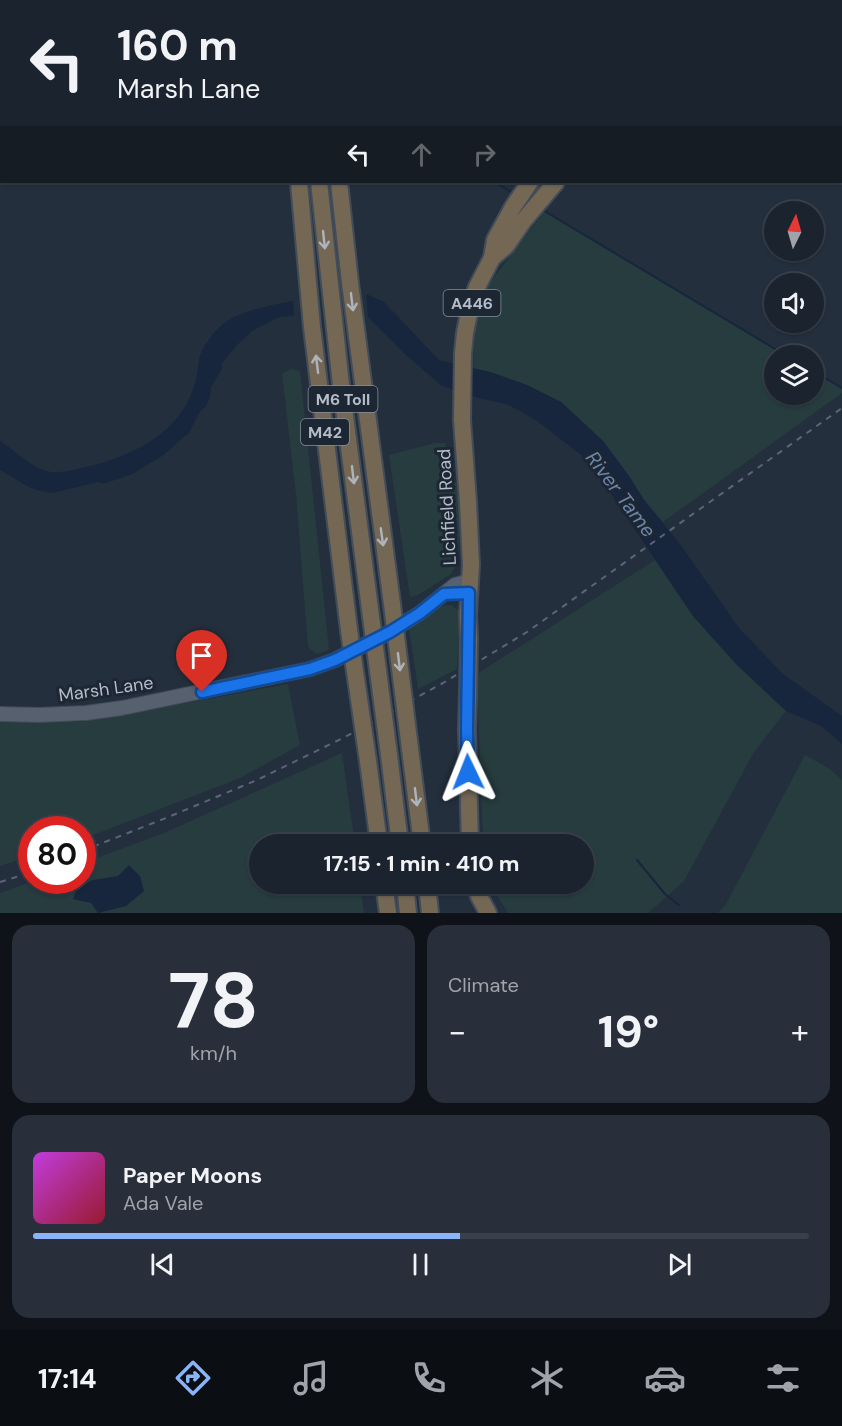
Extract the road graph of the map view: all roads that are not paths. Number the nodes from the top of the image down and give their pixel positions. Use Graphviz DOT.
graph roads {
  1 [pos="291,183"];
  2 [pos="299,183"];
  3 [pos="319,183"];
  4 [pos="339,183"];
  5 [pos="555,183"];
  6 [pos="528,185"];
  7 [pos="521,211"];
  8 [pos="303,234"];
  9 [pos="470,587"];
  10 [pos="0,714"];
  11 [pos="378,834"];
  12 [pos="399,834"];
  13 [pos="421,834"];
  14 [pos="470,834"];
  15 [pos="385,894"];
  16 [pos="406,894"];
  17 [pos="428,894"];
  18 [pos="478,894"];
  19 [pos="388,913"];
  20 [pos="408,913"];
  21 [pos="430,913"];
  22 [pos="488,913"];
  1 -- 8 [label="highway"];
  2 -- 8 [label="highway, M42"];
  3 -- 12 [label="highway, M6 Toll, one-way, bridge"];
  4 -- 13 [label="highway, M42, one-way, bridge"];
  5 -- 7 [label="highway, A446"];
  6 -- 7 [label="highway, A446"];
  7 -- 9 [label="highway, Lichfield Road / A446"];
  11 -- 8 [label="highway, M42, one-way, bridge"];
  9 -- 10 [label="main road, Marsh Lane"];
  9 -- 14 [label="highway, Lichfield Road / A446, bridge"];
  15 -- 19 [label="highway"];
  16 -- 20 [label="highway"];
  17 -- 21 [label="highway"];
  18 -- 22 [label="highway"];
}
